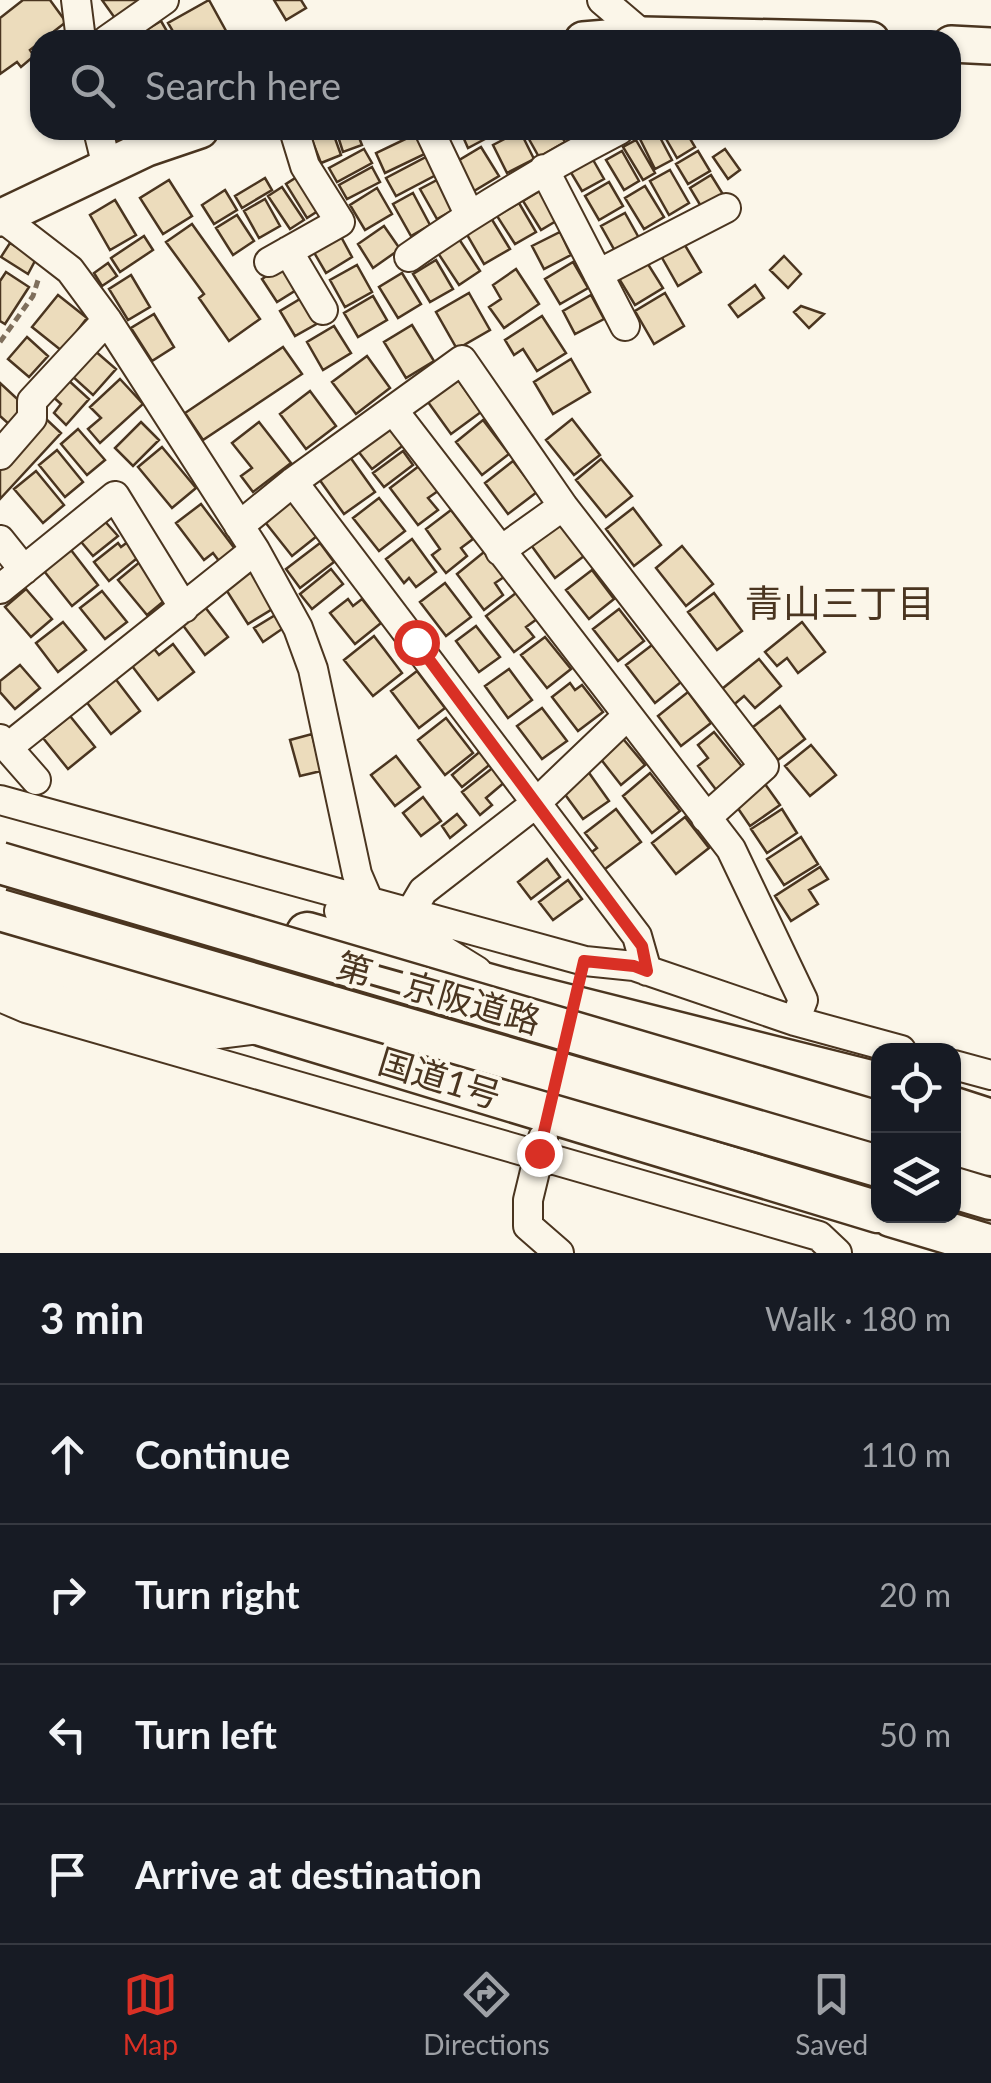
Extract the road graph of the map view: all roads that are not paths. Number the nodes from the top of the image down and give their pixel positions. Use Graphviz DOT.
graph roads {
  1 [pos="76,0"];
  2 [pos="164,0"];
  3 [pos="602,0"];
  4 [pos="80,30"];
  5 [pos="121,30"];
  6 [pos="636,30"];
  7 [pos="961,44"];
  8 [pos="991,46"];
  9 [pos="100,140"];
  10 [pos="171,140"];
  11 [pos="297,140"];
  12 [pos="434,140"];
  13 [pos="599,140"];
  14 [pos="107,167"];
  15 [pos="544,168"];
  16 [pos="726,208"];
  17 [pos="469,214"];
  18 [pos="0,217"];
  19 [pos="409,258"];
  20 [pos="598,274"];
  21 [pos="323,310"];
  22 [pos="107,320"];
  23 [pos="625,326"];
  24 [pos="394,410"];
  25 [pos="0,455"];
  26 [pos="293,482"];
  27 [pos="563,506"];
  28 [pos="240,526"];
  29 [pos="0,540"];
  30 [pos="256,550"];
  31 [pos="500,551"];
  32 [pos="24,570"];
  33 [pos="0,589"];
  34 [pos="184,608"];
  35 [pos="628,716"];
  36 [pos="4,744"];
  37 [pos="36,780"];
  38 [pos="0,800"];
  39 [pos="536,804"];
  40 [pos="706,818"];
  41 [pos="0,847"];
  42 [pos="0,863"];
  43 [pos="252,869"];
  44 [pos="369,902"];
  45 [pos="0,910"];
  46 [pos="410,912"];
  47 [pos="0,946"];
  48 [pos="584,961"];
  49 [pos="647,971"];
  50 [pos="0,974"];
  51 [pos="508,990"];
  52 [pos="0,998"];
  53 [pos="576,1006"];
  54 [pos="795,1021"];
  55 [pos="276,1027"];
  56 [pos="875,1043"];
  57 [pos="961,1067"];
  58 [pos="991,1075"];
  59 [pos="871,1081"];
  60 [pos="961,1110"];
  61 [pos="551,1112"];
  62 [pos="871,1120"];
  63 [pos="991,1120"];
  64 [pos="961,1146"];
  65 [pos="539,1153"];
  66 [pos="991,1155"];
  67 [pos="871,1164"];
  68 [pos="961,1190"];
  69 [pos="991,1199"];
  70 [pos="871,1210"];
  71 [pos="914,1223"];
  72 [pos="991,1246"];
  73 [pos="559,1253"];
  74 [pos="837,1253"];
  1 -- 4 [label="street"];
  2 -- 5 [label="street"];
  3 -- 6 [label="street"];
  7 -- 8 [label="main road"];
  9 -- 14 [label="street"];
  10 -- 14 [label="main road"];
  11 -- 21 [label="street"];
  12 -- 17 [label="street"];
  13 -- 15 [label="street"];
  14 -- 18 [label="main road"];
  15 -- 17 [label="street"];
  15 -- 20 [label="street"];
  16 -- 20 [label="street"];
  17 -- 19 [label="street"];
  18 -- 22 [label="street"];
  20 -- 23 [label="street"];
  22 -- 25 [label="street"];
  22 -- 28 [label="street"];
  24 -- 26 [label="street"];
  24 -- 27 [label="street"];
  24 -- 31 [label="street"];
  26 -- 28 [label="street"];
  26 -- 39 [label="street"];
  27 -- 31 [label="street"];
  27 -- 40 [label="street"];
  28 -- 30 [label="street"];
  29 -- 32 [label="street"];
  30 -- 34 [label="street"];
  30 -- 44 [label="street"];
  31 -- 35 [label="street"];
  32 -- 33 [label="street"];
  32 -- 34 [label="street"];
  34 -- 36 [label="street"];
  35 -- 39 [label="street"];
  35 -- 40 [label="street"];
  36 -- 37 [label="street"];
  38 -- 43 [label="street"];
  39 -- 46 [label="street"];
  39 -- 49 [label="street"];
  40 -- 54 [label="street"];
  41 -- 51 [label="highway"];
  42 -- 62 [label="highway, 第二京阪道路, bridge"];
  43 -- 44 [label="street"];
  43 -- 51 [label="street"];
  44 -- 46 [label="street"];
  45 -- 67 [label="highway, 第二京阪道路, bridge"];
  46 -- 48 [label="street"];
  47 -- 55 [label="highway, 国道1号"];
  48 -- 49 [label="street"];
  48 -- 53 [label="street"];
  49 -- 54 [label="street"];
  50 -- 55 [label="street"];
  51 -- 53 [label="highway"];
  52 -- 65 [label="street"];
  53 -- 59 [label="highway"];
  53 -- 61 [label="street"];
  54 -- 56 [label="street"];
  55 -- 61 [label="highway, 国道1号"];
  57 -- 58 [label="street"];
  60 -- 63 [label="highway"];
  61 -- 65 [label="street"];
  61 -- 70 [label="highway, 国道1号"];
  64 -- 66 [label="highway"];
  65 -- 73 [label="street"];
  65 -- 74 [label="street"];
  68 -- 69 [label="highway"];
  71 -- 72 [label="highway"];
}
